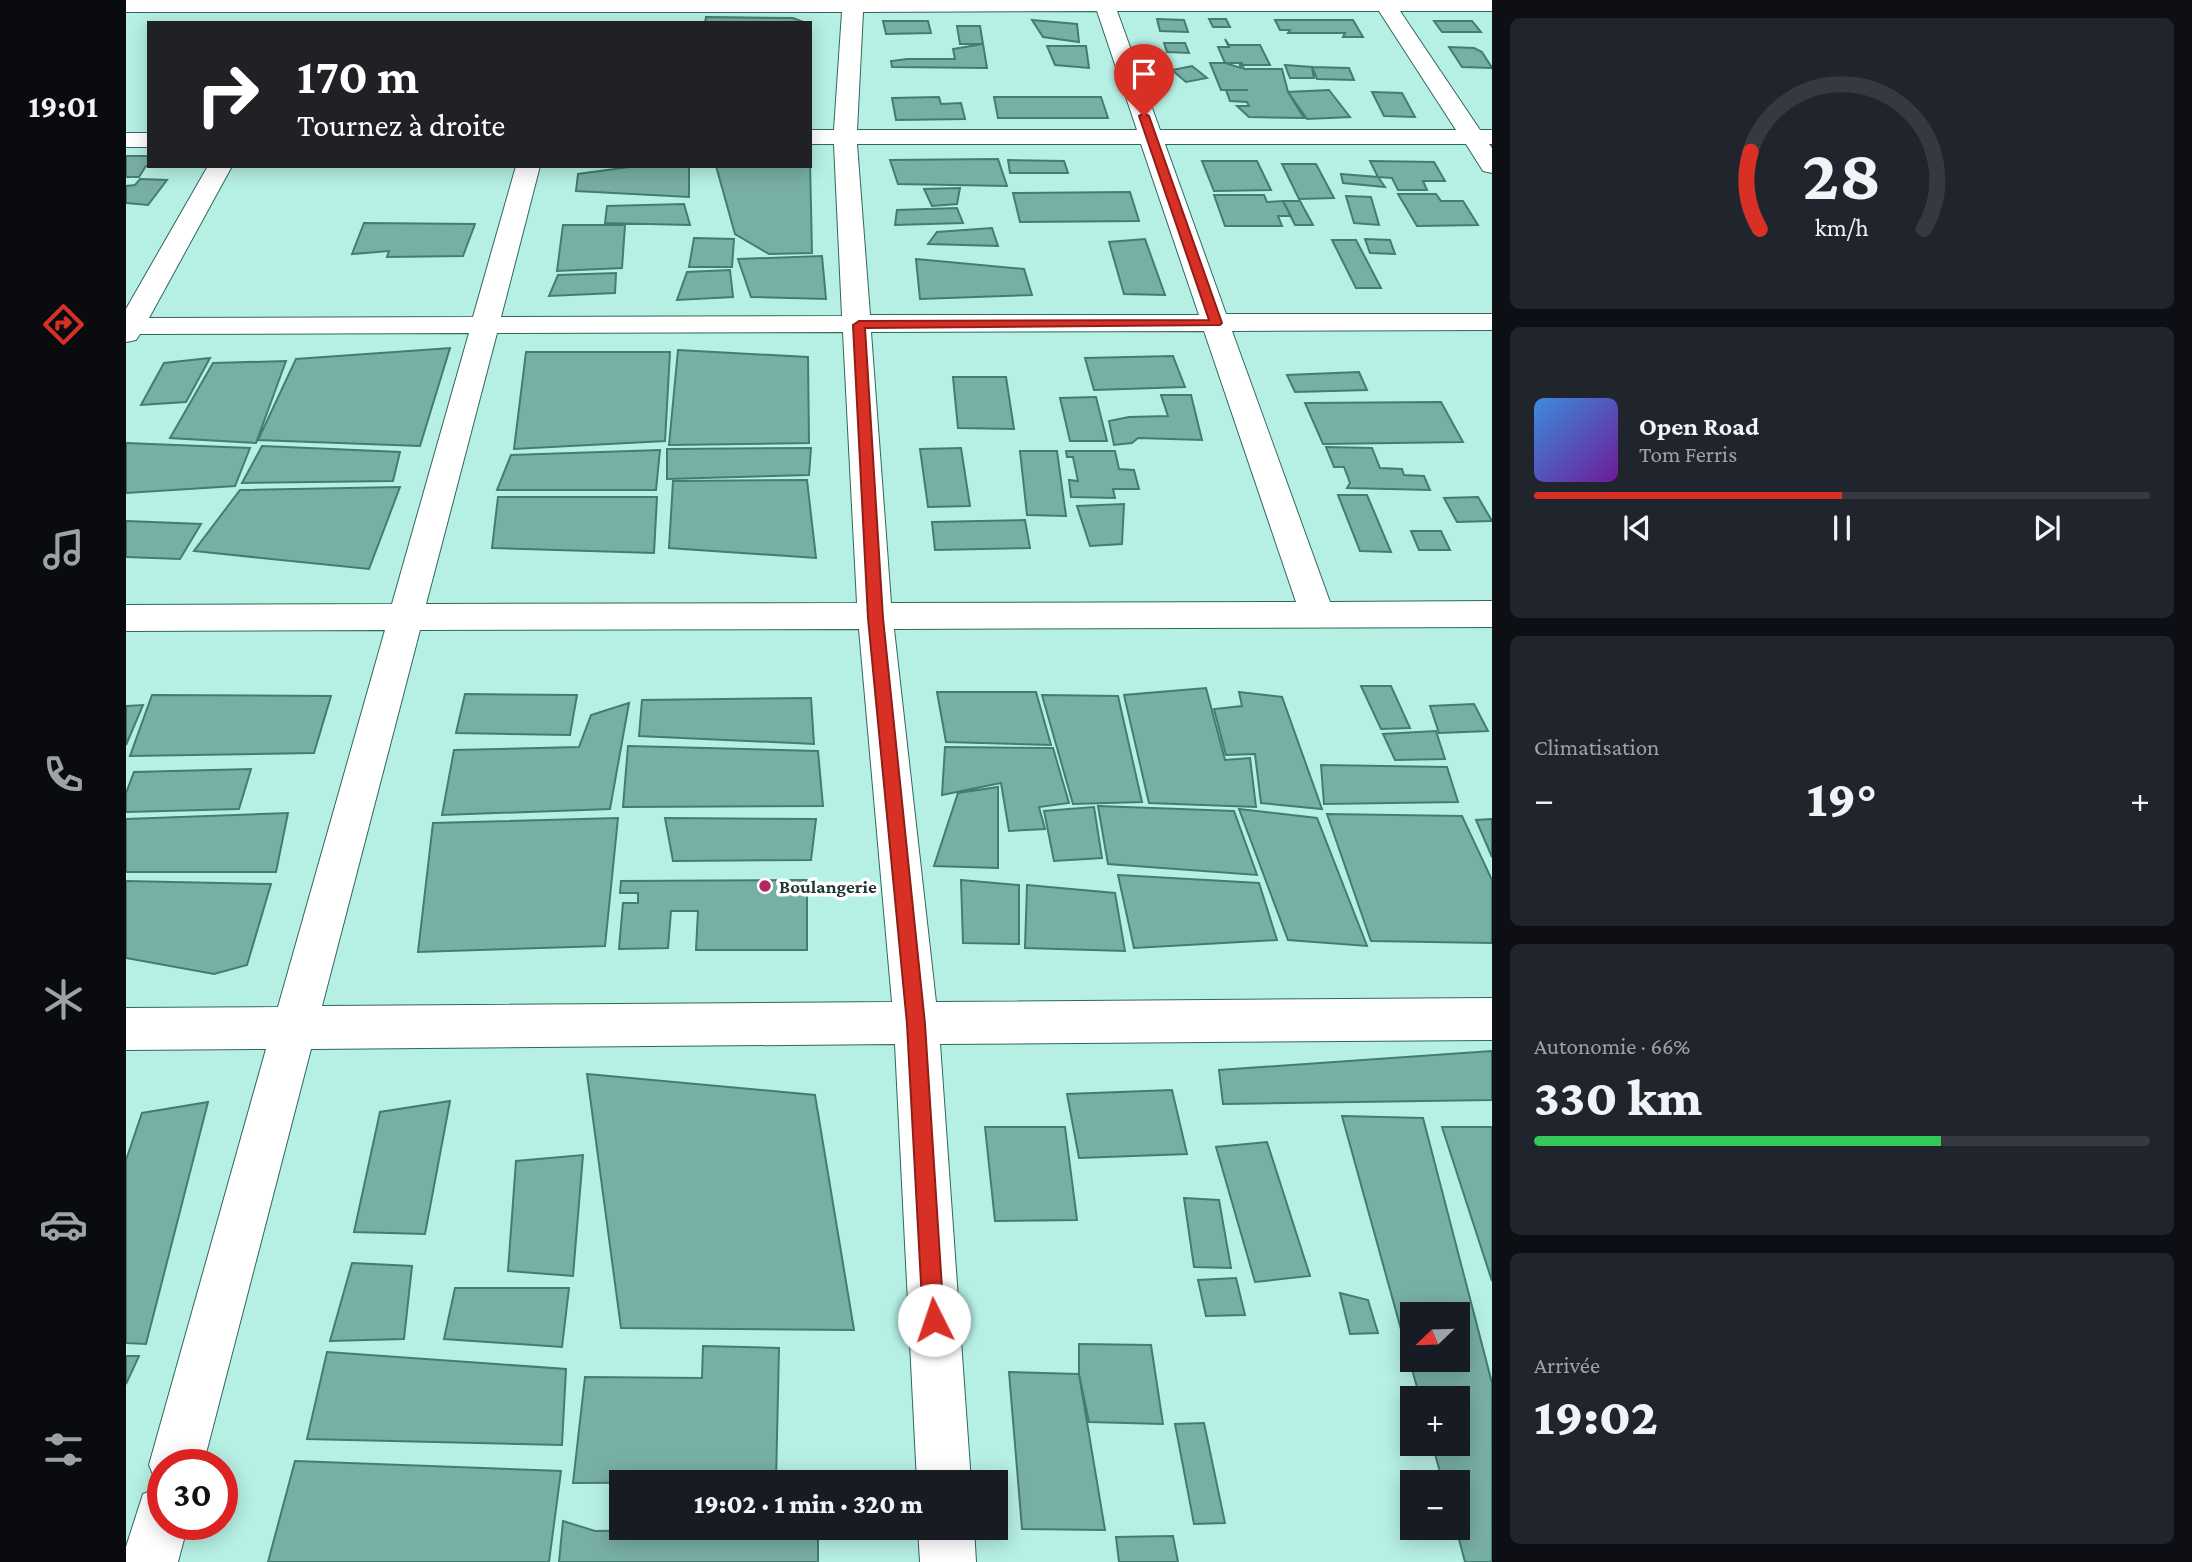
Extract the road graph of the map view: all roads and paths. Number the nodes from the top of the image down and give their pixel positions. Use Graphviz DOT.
graph roads {
  1 [pos="1383,2"];
  2 [pos="853,3"];
  3 [pos="1104,3"];
  4 [pos="1492,5"];
  5 [pos="126,6"];
  6 [pos="308,10"];
  7 [pos="570,10"];
  8 [pos="828,137"];
  9 [pos="1483,137"];
  10 [pos="1152,138"];
  11 [pos="147,140"];
  12 [pos="126,141"];
  13 [pos="1492,166"];
  14 [pos="219,168"];
  15 [pos="527,168"];
  16 [pos="1492,322"];
  17 [pos="1216,323"];
  18 [pos="485,325"];
  19 [pos="859,325"];
  20 [pos="127,329"];
  21 [pos="1317,614"];
  22 [pos="1492,614"];
  23 [pos="126,618"];
  24 [pos="405,618"];
  25 [pos="875,618"];
  26 [pos="1492,1019"];
  27 [pos="916,1024"];
  28 [pos="294,1028"];
  29 [pos="126,1029"];
  30 [pos="180,1449"];
  31 [pos="943,1470"];
  32 [pos="156,1540"];
  33 [pos="947,1540"];
  34 [pos="150,1562"];
  35 [pos="948,1562"];
  1 -- 3 [label="street"];
  1 -- 4 [label="street"];
  1 -- 9 [label="street"];
  2 -- 3 [label="street"];
  2 -- 7 [label="street"];
  2 -- 8 [label="street"];
  3 -- 10 [label="street"];
  5 -- 6 [label="street"];
  6 -- 7 [label="street"];
  8 -- 10 [label="street"];
  8 -- 19 [label="street"];
  9 -- 10 [label="street"];
  9 -- 13 [label="street"];
  10 -- 17 [label="street"];
  11 -- 12 [label="street"];
  14 -- 20 [label="street"];
  15 -- 18 [label="street"];
  16 -- 17 [label="street"];
  17 -- 19 [label="street"];
  17 -- 21 [label="street"];
  18 -- 19 [label="street"];
  18 -- 20 [label="street"];
  18 -- 24 [label="street"];
  19 -- 25 [label="street"];
  21 -- 22 [label="street"];
  21 -- 25 [label="street"];
  23 -- 24 [label="street"];
  24 -- 25 [label="street"];
  24 -- 28 [label="street"];
  25 -- 27 [label="street"];
  26 -- 27 [label="street"];
  27 -- 28 [label="street"];
  27 -- 31 [label="street"];
  28 -- 29 [label="street"];
  28 -- 30 [label="street"];
  32 -- 34 [label="street"];
  33 -- 35 [label="street"];
}
